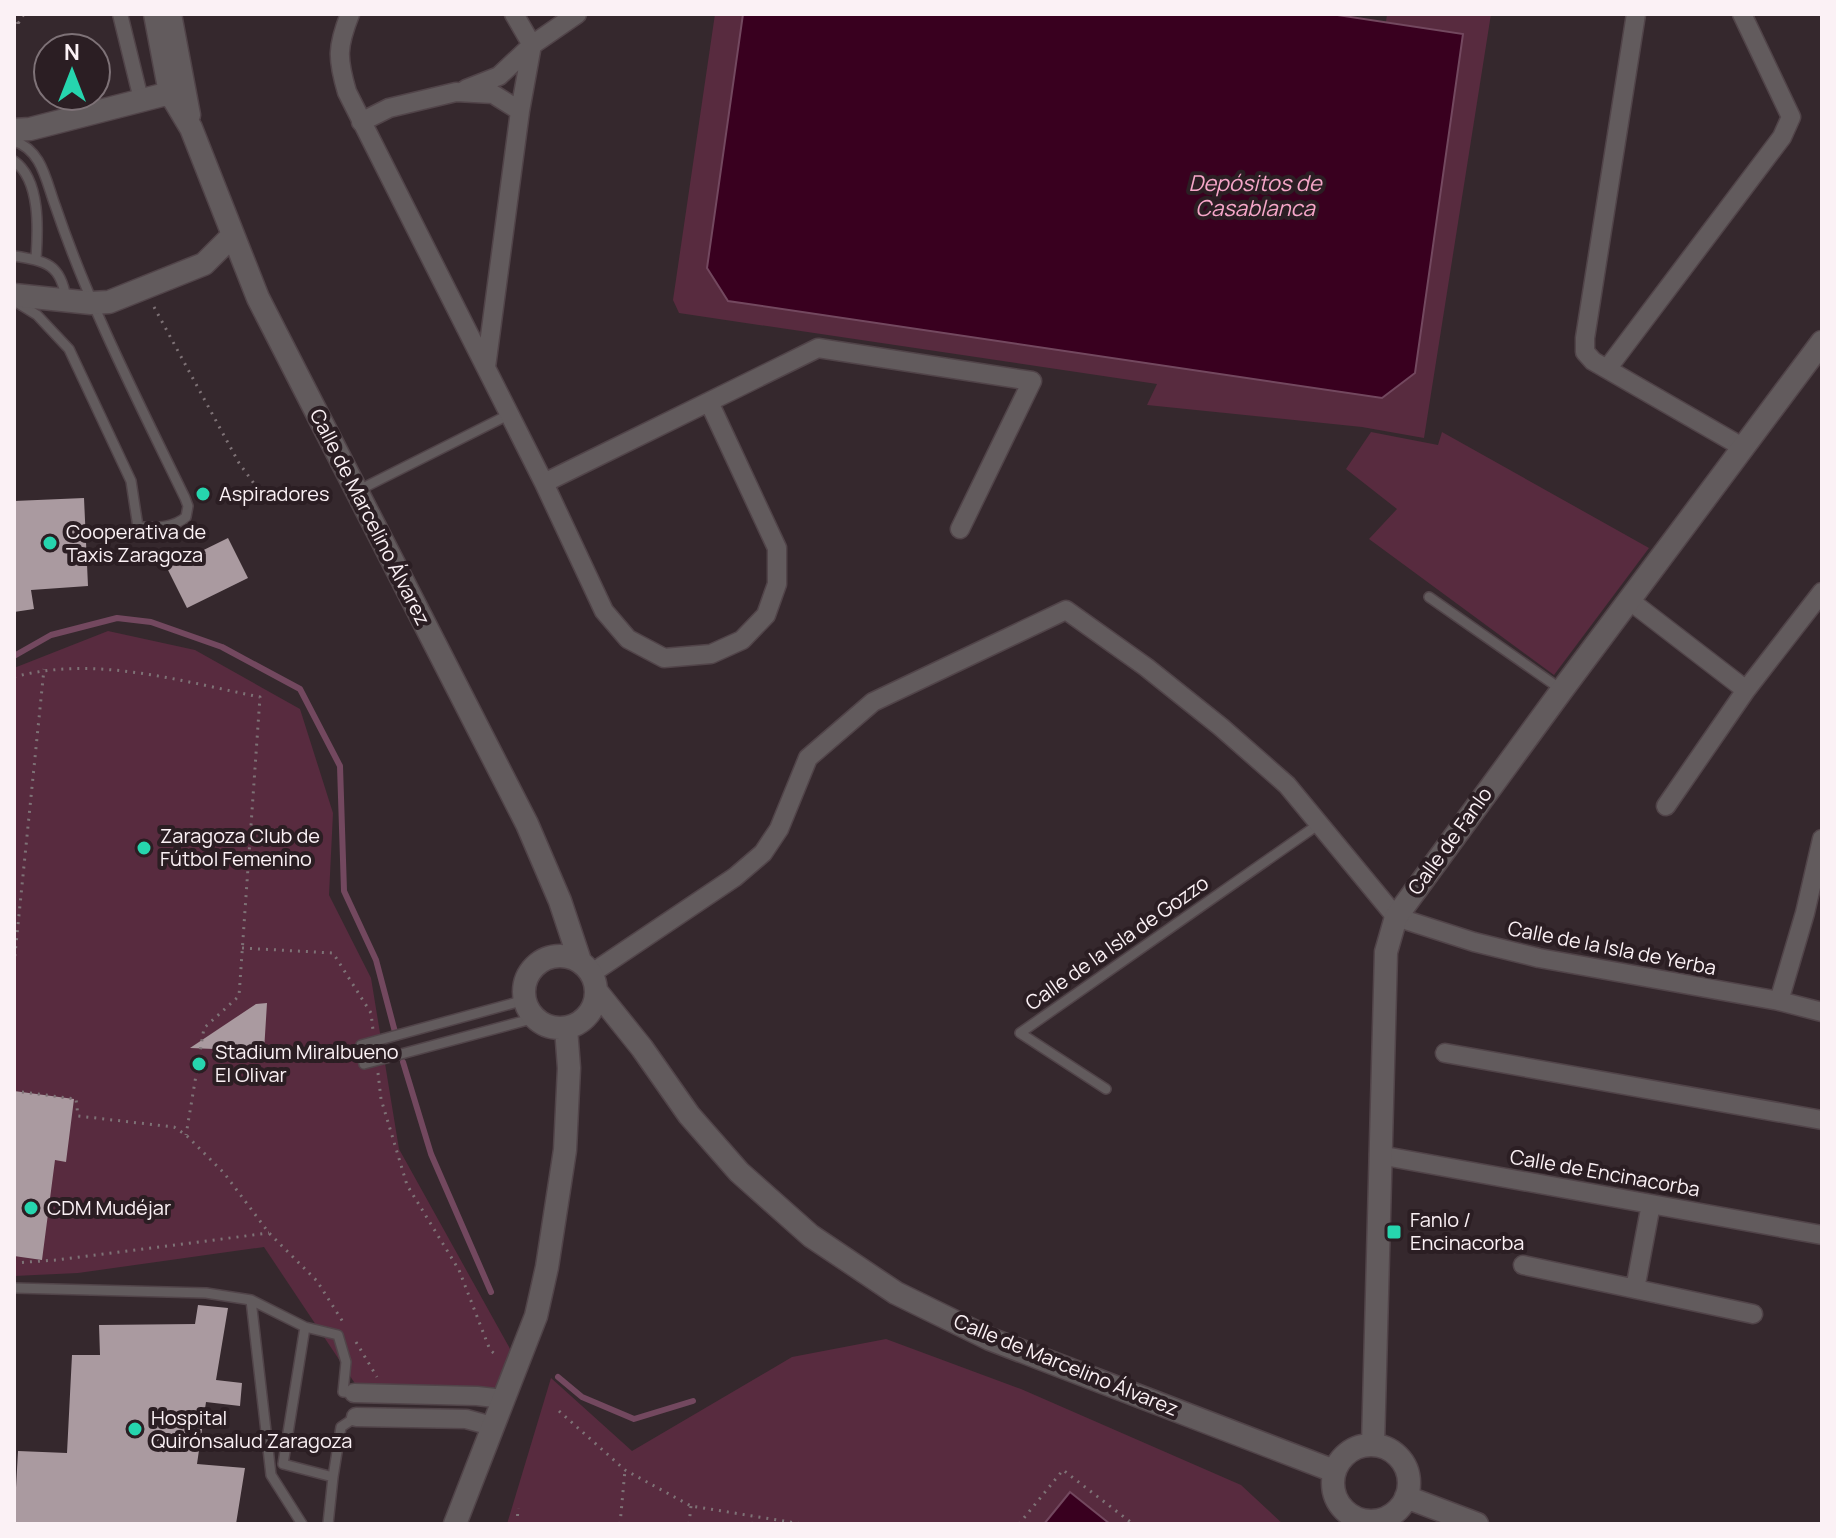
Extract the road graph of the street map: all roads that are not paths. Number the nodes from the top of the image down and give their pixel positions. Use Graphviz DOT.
graph roads {
  1 [pos="120,14"];
  2 [pos="155,14"];
  3 [pos="170,14"];
  4 [pos="350,14"];
  5 [pos="514,14"];
  6 [pos="577,14"];
  7 [pos="1636,14"];
  8 [pos="1742,14"];
  9 [pos="532,45"];
  10 [pos="139,91"];
  11 [pos="456,92"];
  12 [pos="170,93"];
  13 [pos="520,111"];
  14 [pos="361,122"];
  15 [pos="191,128"];
  16 [pos="14,130"];
  17 [pos="14,141"];
  18 [pos="14,161"];
  19 [pos="232,236"];
  20 [pos="14,256"];
  21 [pos="36,259"];
  22 [pos="204,264"];
  23 [pos="77,270"];
  24 [pos="247,271"];
  25 [pos="58,272"];
  26 [pos="14,295"];
  27 [pos="67,300"];
  28 [pos="14,301"];
  29 [pos="91,303"];
  30 [pos="1822,342"];
  31 [pos="486,367"];
  32 [pos="1607,369"];
  33 [pos="709,402"];
  34 [pos="510,414"];
  35 [pos="1744,448"];
  36 [pos="544,483"];
  37 [pos="357,491"];
  38 [pos="960,529"];
  39 [pos="1822,592"];
  40 [pos="1429,597"];
  41 [pos="1629,600"];
  42 [pos="1562,690"];
  43 [pos="1746,690"];
  44 [pos="1666,806"];
  45 [pos="1319,824"];
  46 [pos="1822,839"];
  47 [pos="560,901"];
  48 [pos="1396,917"];
  49 [pos="555,956"];
  50 [pos="589,976"];
  51 [pos="1779,1001"];
  52 [pos="530,1009"];
  53 [pos="1822,1012"];
  54 [pos="589,1015"];
  55 [pos="619,1020"];
  56 [pos="566,1028"];
  57 [pos="1445,1053"];
  58 [pos="1106,1089"];
  59 [pos="1822,1120"];
  60 [pos="1379,1155"];
  61 [pos="1651,1204"];
  62 [pos="1822,1235"];
  63 [pos="1523,1265"];
  64 [pos="14,1288"];
  65 [pos="1635,1289"];
  66 [pos="251,1300"];
  67 [pos="1753,1314"];
  68 [pos="305,1327"];
  69 [pos="354,1393"];
  70 [pos="504,1399"];
  71 [pos="356,1417"];
  72 [pos="492,1426"];
  73 [pos="1373,1445"];
  74 [pos="1334,1471"];
  75 [pos="333,1477"];
  76 [pos="1406,1497"];
  77 [pos="302,1524"];
  78 [pos="328,1524"];
  79 [pos="455,1524"];
  80 [pos="1477,1524"];
  1 -- 10 [label="street"];
  2 -- 12 [label="street, Calle de Marcelino Álvarez"];
  3 -- 15 [label="street, Calle de Marcelino Álvarez"];
  4 -- 14 [label="street"];
  5 -- 9 [label="street"];
  6 -- 9 [label="street"];
  7 -- 32 [label="street"];
  8 -- 32 [label="street"];
  9 -- 11 [label="street"];
  9 -- 13 [label="street"];
  11 -- 13 [label="street"];
  11 -- 14 [label="street"];
  12 -- 15 [label="street, Calle de Marcelino Álvarez"];
  12 -- 16 [label="street"];
  13 -- 31 [label="street"];
  14 -- 31 [label="street"];
  15 -- 19 [label="street, Calle de Marcelino Álvarez"];
  17 -- 23 [label="lane"];
  18 -- 21 [label="lane"];
  19 -- 22 [label="street"];
  19 -- 24 [label="street, Calle de Marcelino Álvarez"];
  20 -- 21 [label="lane"];
  21 -- 25 [label="lane"];
  22 -- 24 [label="street"];
  22 -- 29 [label="street"];
  23 -- 25 [label="lane"];
  23 -- 29 [label="lane"];
  24 -- 37 [label="street, Calle de Marcelino Álvarez"];
  25 -- 27 [label="lane"];
  26 -- 27 [label="street"];
  27 -- 29 [label="street"];
  28 -- 29 [label="lane"];
  30 -- 35 [label="street, Calle de Fanlo"];
  31 -- 34 [label="street"];
  32 -- 35 [label="street"];
  33 -- 36 [label="street"];
  33 -- 36 [label="street"];
  33 -- 38 [label="street"];
  34 -- 36 [label="street"];
  34 -- 37 [label="lane"];
  35 -- 41 [label="street, Calle de Fanlo"];
  37 -- 47 [label="street, Calle de Marcelino Álvarez"];
  39 -- 43 [label="street"];
  40 -- 42 [label="lane"];
  41 -- 42 [label="street, Calle de Fanlo"];
  41 -- 43 [label="street"];
  42 -- 48 [label="street, Calle de Fanlo"];
  43 -- 44 [label="street"];
  45 -- 48 [label="street"];
  45 -- 50 [label="street"];
  45 -- 58 [label="lane, Calle de la Isla de Gozzo"];
  46 -- 51 [label="street"];
  47 -- 49 [label="street, Calle de Marcelino Álvarez"];
  47 -- 50 [label="street, Calle de Marcelino Álvarez"];
  48 -- 51 [label="street, Calle de la Isla de Yerba"];
  48 -- 60 [label="street, Calle de Fanlo"];
  49 -- 50 [label="street"];
  49 -- 52 [label="street"];
  50 -- 54 [label="street"];
  50 -- 55 [label="street, Calle de Marcelino Álvarez"];
  51 -- 53 [label="street, Calle de la Isla de Yerba"];
  52 -- 52 [label="lane"];
  52 -- 56 [label="street"];
  54 -- 55 [label="street"];
  54 -- 56 [label="street"];
  55 -- 74 [label="street, Calle de Marcelino Álvarez"];
  56 -- 70 [label="street"];
  57 -- 59 [label="street"];
  60 -- 61 [label="street, Calle de Encinacorba"];
  60 -- 73 [label="street, Calle de Fanlo"];
  61 -- 62 [label="street, Calle de Encinacorba"];
  61 -- 65 [label="street"];
  63 -- 65 [label="street"];
  64 -- 66 [label="lane"];
  65 -- 67 [label="street"];
  66 -- 68 [label="lane"];
  66 -- 77 [label="lane"];
  68 -- 69 [label="lane"];
  68 -- 75 [label="lane"];
  69 -- 70 [label="street"];
  70 -- 72 [label="street"];
  71 -- 72 [label="street"];
  71 -- 75 [label="lane"];
  72 -- 79 [label="street"];
  73 -- 74 [label="street"];
  73 -- 76 [label="street"];
  74 -- 76 [label="street"];
  75 -- 78 [label="lane"];
  76 -- 80 [label="street"];
}
